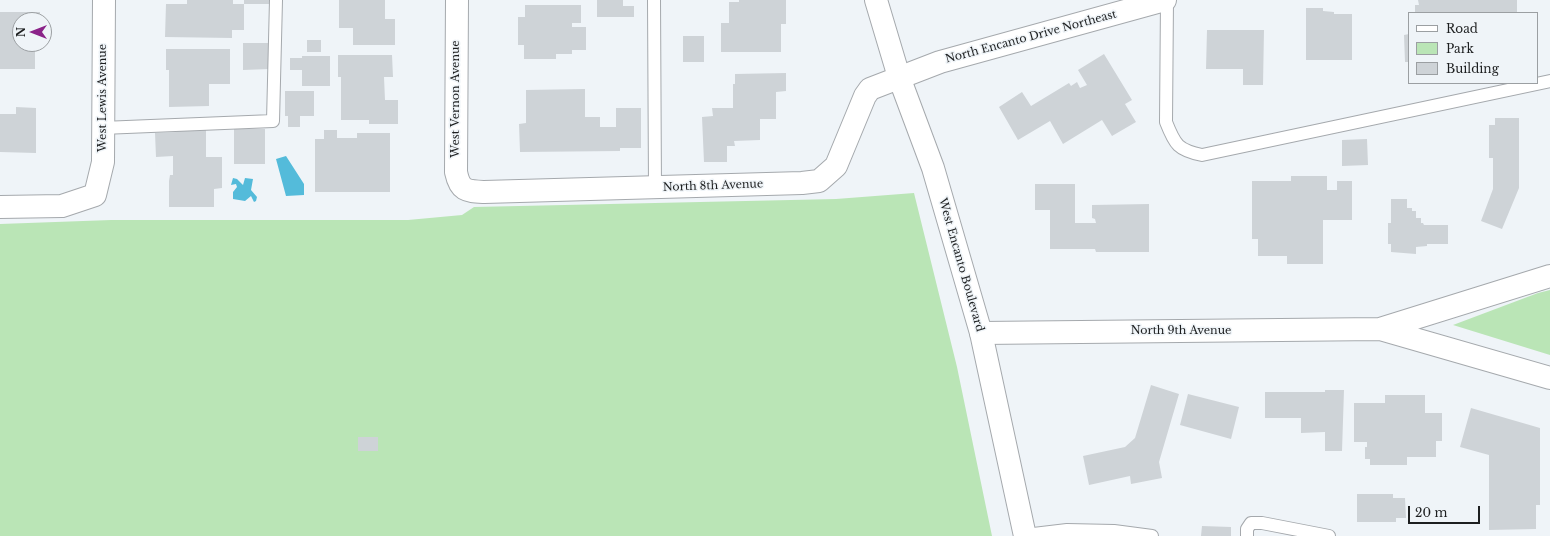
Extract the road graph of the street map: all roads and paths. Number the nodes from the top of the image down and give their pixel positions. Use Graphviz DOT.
graph roads {
  1 [pos="104,0"];
  2 [pos="276,0"];
  3 [pos="457,0"];
  4 [pos="654,0"];
  5 [pos="876,0"];
  6 [pos="1166,0"];
  7 [pos="899,77"];
  8 [pos="1550,81"];
  9 [pos="1536,84"];
  10 [pos="1538,84"];
  11 [pos="102,128"];
  12 [pos="655,188"];
  13 [pos="469,191"];
  14 [pos="0,208"];
  15 [pos="1550,276"];
  16 [pos="1380,329"];
  17 [pos="982,333"];
  18 [pos="1550,378"];
  19 [pos="1025,536"];
  20 [pos="1152,536"];
  21 [pos="1247,536"];
  22 [pos="1329,536"];
  1 -- 11 [label="street, West Lewis Avenue"];
  2 -- 11 [label="lane"];
  3 -- 13 [label="street, West Vernon Avenue"];
  4 -- 12 [label="lane"];
  5 -- 7 [label="street, West Encanto Boulevard"];
  6 -- 7 [label="street, North Encanto Drive Northeast"];
  6 -- 9 [label="lane"];
  7 -- 12 [label="street, North 8th Avenue"];
  7 -- 17 [label="street, West Encanto Boulevard"];
  8 -- 10 [label="lane"];
  11 -- 14 [label="street, West Lewis Avenue"];
  12 -- 13 [label="street, North 8th Avenue"];
  15 -- 16 [label="street, North 9th Avenue"];
  16 -- 17 [label="street, North 9th Avenue"];
  16 -- 18 [label="street, North 9th Avenue"];
  17 -- 19 [label="street, West Encanto Boulevard"];
  19 -- 20 [label="lane"];
  21 -- 22 [label="lane"];
}
